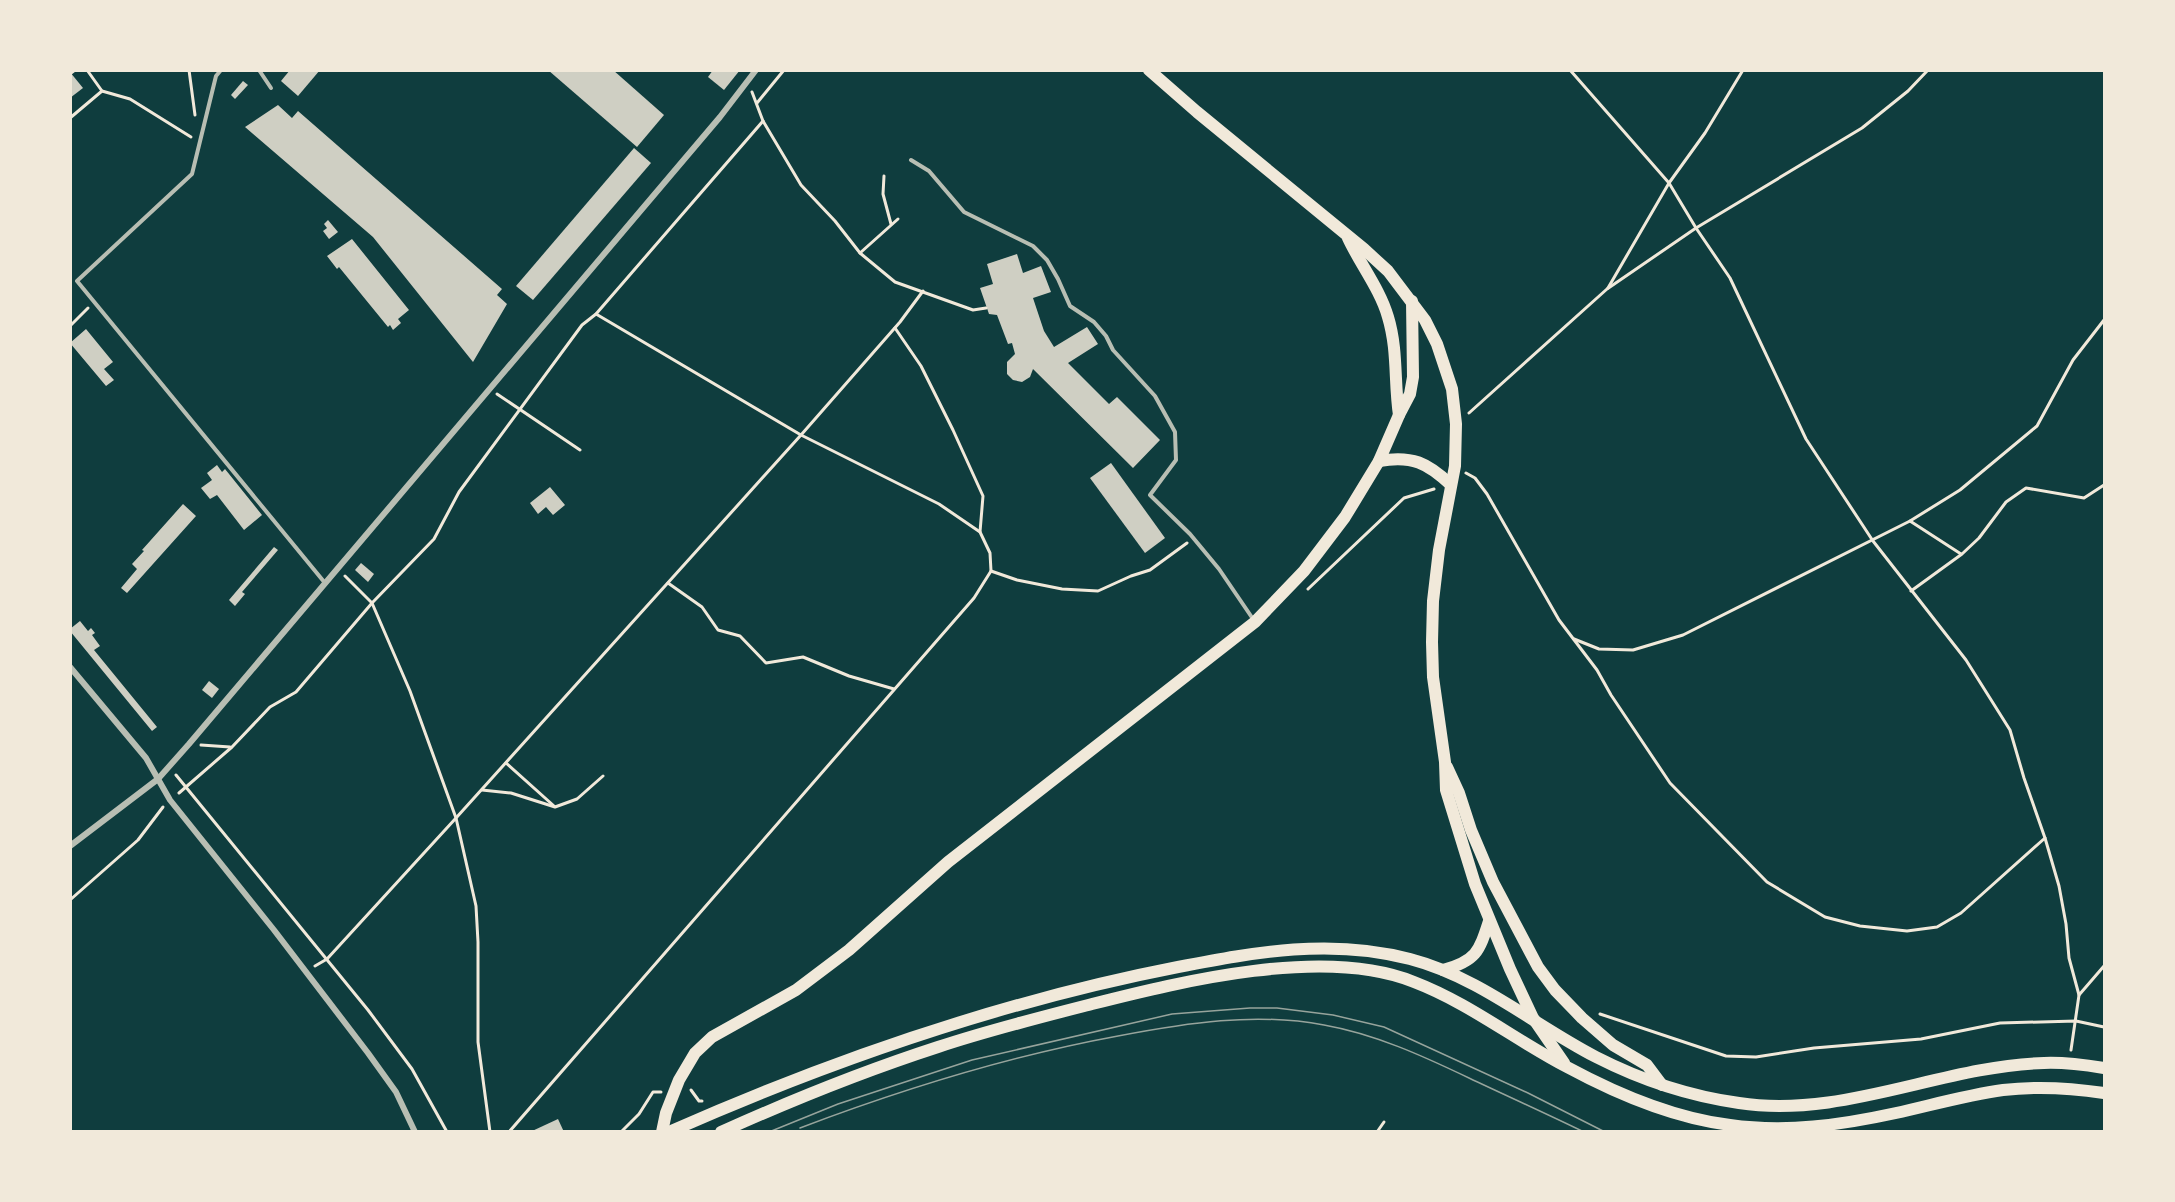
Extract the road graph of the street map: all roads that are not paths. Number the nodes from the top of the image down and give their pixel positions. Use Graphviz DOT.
graph roads {
  1 [pos="221,70"];
  2 [pos="259,70"];
  3 [pos="756,70"];
  4 [pos="1149,70"];
  5 [pos="271,88"];
  6 [pos="911,160"];
  7 [pos="1346,234"];
  8 [pos="1412,301"];
  9 [pos="1399,415"];
  10 [pos="1379,461"];
  11 [pos="1451,485"];
  12 [pos="326,584"];
  13 [pos="1255,622"];
  14 [pos="70,667"];
  15 [pos="1445,762"];
  16 [pos="158,779"];
  17 [pos="70,846"];
  18 [pos="1489,921"];
  19 [pos="1443,970"];
  20 [pos="1533,1018"];
  21 [pos="1566,1067"];
  22 [pos="2104,1068"];
  23 [pos="1663,1086"];
  24 [pos="2104,1093"];
  25 [pos="415,1131"];
  26 [pos="662,1131"];
  27 [pos="669,1131"];
  28 [pos="721,1131"];
  1 -- 12 [label="lane"];
  2 -- 5 [label="lane"];
  3 -- 12 [label="street"];
  4 -- 7 [label="main road"];
  6 -- 13 [label="lane"];
  7 -- 8 [label="main road"];
  7 -- 9 [label="main road"];
  8 -- 9 [label="main road"];
  8 -- 11 [label="main road"];
  9 -- 10 [label="main road"];
  10 -- 11 [label="main road"];
  10 -- 13 [label="main road"];
  11 -- 15 [label="main road"];
  12 -- 16 [label="street"];
  13 -- 26 [label="main road"];
  14 -- 16 [label="street"];
  15 -- 18 [label="main road"];
  15 -- 23 [label="main road"];
  16 -- 17 [label="street"];
  16 -- 25 [label="street"];
  18 -- 19 [label="main road"];
  18 -- 20 [label="main road"];
  19 -- 20 [label="main road"];
  19 -- 27 [label="main road"];
  20 -- 21 [label="main road"];
  20 -- 23 [label="main road"];
  21 -- 24 [label="main road"];
  21 -- 28 [label="main road"];
  22 -- 23 [label="main road"];
}
